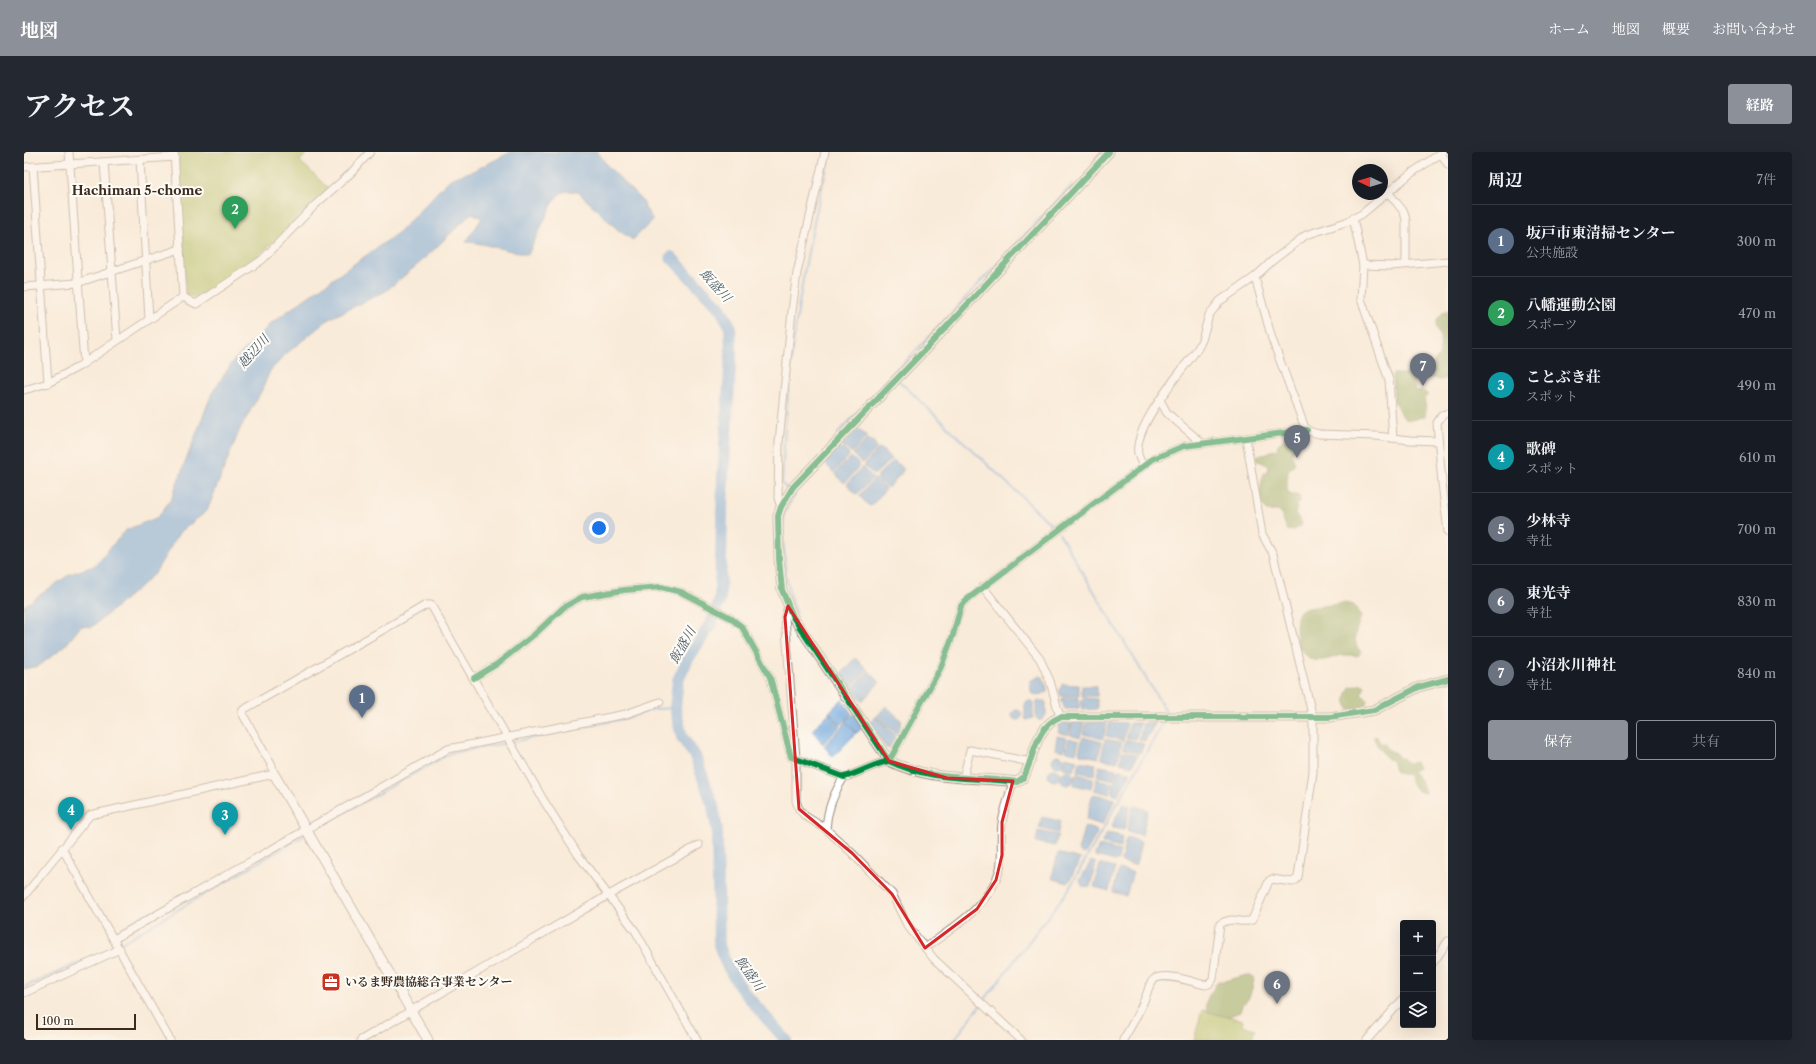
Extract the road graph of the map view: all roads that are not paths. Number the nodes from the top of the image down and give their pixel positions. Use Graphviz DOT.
graph roads {
  1 [pos="69,152"];
  2 [pos="370,152"];
  3 [pos="826,152"];
  4 [pos="1109,152"];
  5 [pos="1442,153"];
  6 [pos="174,154"];
  7 [pos="140,160"];
  8 [pos="104,162"];
  9 [pos="69,164"];
  10 [pos="1448,165"];
  11 [pos="33,166"];
  12 [pos="24,167"];
  13 [pos="1388,192"];
  14 [pos="1379,200"];
  15 [pos="1353,218"];
  16 [pos="180,249"];
  17 [pos="146,260"];
  18 [pos="1448,261"];
  19 [pos="1406,264"];
  20 [pos="1363,265"];
  21 [pos="111,272"];
  22 [pos="1255,277"];
  23 [pos="77,283"];
  24 [pos="41,285"];
  25 [pos="24,287"];
  26 [pos="183,297"];
  27 [pos="149,319"];
  28 [pos="117,340"];
  29 [pos="84,363"];
  30 [pos="48,383"];
  31 [pos="24,390"];
  32 [pos="1160,400"];
  33 [pos="1448,413"];
  34 [pos="1307,430"];
  35 [pos="1246,438"];
  36 [pos="1393,438"];
  37 [pos="1438,441"];
  38 [pos="1203,444"];
  39 [pos="1143,466"];
  40 [pos="781,506"];
  41 [pos="1447,522"];
  42 [pos="1448,532"];
  43 [pos="984,587"];
  44 [pos="788,606"];
  45 [pos="474,678"];
  46 [pos="1448,679"];
  47 [pos="660,702"];
  48 [pos="1060,717"];
  49 [pos="1313,718"];
  50 [pos="508,738"];
  51 [pos="796,759"];
  52 [pos="889,761"];
  53 [pos="1031,762"];
  54 [pos="274,774"];
  55 [pos="844,777"];
  56 [pos="963,779"];
  57 [pos="1013,781"];
  58 [pos="826,829"];
  59 [pos="306,830"];
  60 [pos="700,845"];
  61 [pos="62,848"];
  62 [pos="24,896"];
  63 [pos="607,896"];
  64 [pos="114,939"];
  65 [pos="1448,941"];
  66 [pos="925,948"];
  67 [pos="120,949"];
  68 [pos="1436,959"];
  69 [pos="24,993"];
  70 [pos="1400,1002"];
  71 [pos="411,1011"];
  72 [pos="170,1040"];
  73 [pos="361,1040"];
  74 [pos="428,1040"];
  75 [pos="697,1040"];
  76 [pos="1022,1040"];
  77 [pos="1123,1040"];
  78 [pos="1367,1040"];
  1 -- 9 [label="street"];
  2 -- 26 [label="street"];
  3 -- 40 [label="street"];
  4 -- 40 [label="street"];
  5 -- 10 [label="street"];
  5 -- 13 [label="street"];
  6 -- 7 [label="street"];
  6 -- 16 [label="street"];
  7 -- 8 [label="street"];
  7 -- 17 [label="street"];
  8 -- 9 [label="street"];
  8 -- 21 [label="street"];
  9 -- 11 [label="street"];
  9 -- 23 [label="street"];
  11 -- 12 [label="street"];
  11 -- 24 [label="street"];
  13 -- 19 [label="street"];
  14 -- 15 [label="street"];
  15 -- 20 [label="street"];
  15 -- 22 [label="street"];
  16 -- 17 [label="street"];
  16 -- 26 [label="street"];
  17 -- 21 [label="street"];
  17 -- 27 [label="street"];
  18 -- 19 [label="street"];
  19 -- 20 [label="street"];
  20 -- 36 [label="street"];
  21 -- 23 [label="street"];
  21 -- 28 [label="street"];
  22 -- 32 [label="street"];
  22 -- 34 [label="street"];
  23 -- 24 [label="street"];
  23 -- 29 [label="street"];
  24 -- 25 [label="street"];
  24 -- 30 [label="street"];
  26 -- 27 [label="street"];
  27 -- 28 [label="street"];
  28 -- 29 [label="street"];
  29 -- 30 [label="street"];
  30 -- 31 [label="street"];
  32 -- 38 [label="street"];
  32 -- 39 [label="street"];
  33 -- 37 [label="street"];
  34 -- 35 [label="street"];
  34 -- 36 [label="street"];
  35 -- 38 [label="street"];
  35 -- 49 [label="street"];
  36 -- 37 [label="street"];
  37 -- 41 [label="street"];
  38 -- 39 [label="street"];
  39 -- 43 [label="street"];
  40 -- 44 [label="street"];
  41 -- 42 [label="street"];
  43 -- 48 [label="street"];
  43 -- 52 [label="street"];
  44 -- 51 [label="street"];
  44 -- 52 [label="street"];
  45 -- 50 [label="street"];
  45 -- 51 [label="street"];
  45 -- 54 [label="street"];
  46 -- 49 [label="street"];
  47 -- 50 [label="street"];
  48 -- 49 [label="street"];
  48 -- 53 [label="street"];
  49 -- 77 [label="street"];
  50 -- 59 [label="street"];
  50 -- 63 [label="street"];
  51 -- 55 [label="street"];
  51 -- 58 [label="street"];
  52 -- 55 [label="street"];
  52 -- 56 [label="street"];
  53 -- 56 [label="street"];
  53 -- 57 [label="street"];
  54 -- 59 [label="street"];
  54 -- 61 [label="street"];
  55 -- 58 [label="street"];
  56 -- 57 [label="street"];
  57 -- 66 [label="street"];
  58 -- 66 [label="street"];
  59 -- 64 [label="street"];
  59 -- 71 [label="street"];
  60 -- 63 [label="street"];
  61 -- 62 [label="street"];
  61 -- 64 [label="street"];
  63 -- 71 [label="street"];
  63 -- 75 [label="street"];
  64 -- 67 [label="street"];
  65 -- 68 [label="street"];
  66 -- 76 [label="street"];
  67 -- 69 [label="street"];
  67 -- 72 [label="street"];
  70 -- 78 [label="street"];
  71 -- 73 [label="street"];
  71 -- 74 [label="street"];
}
